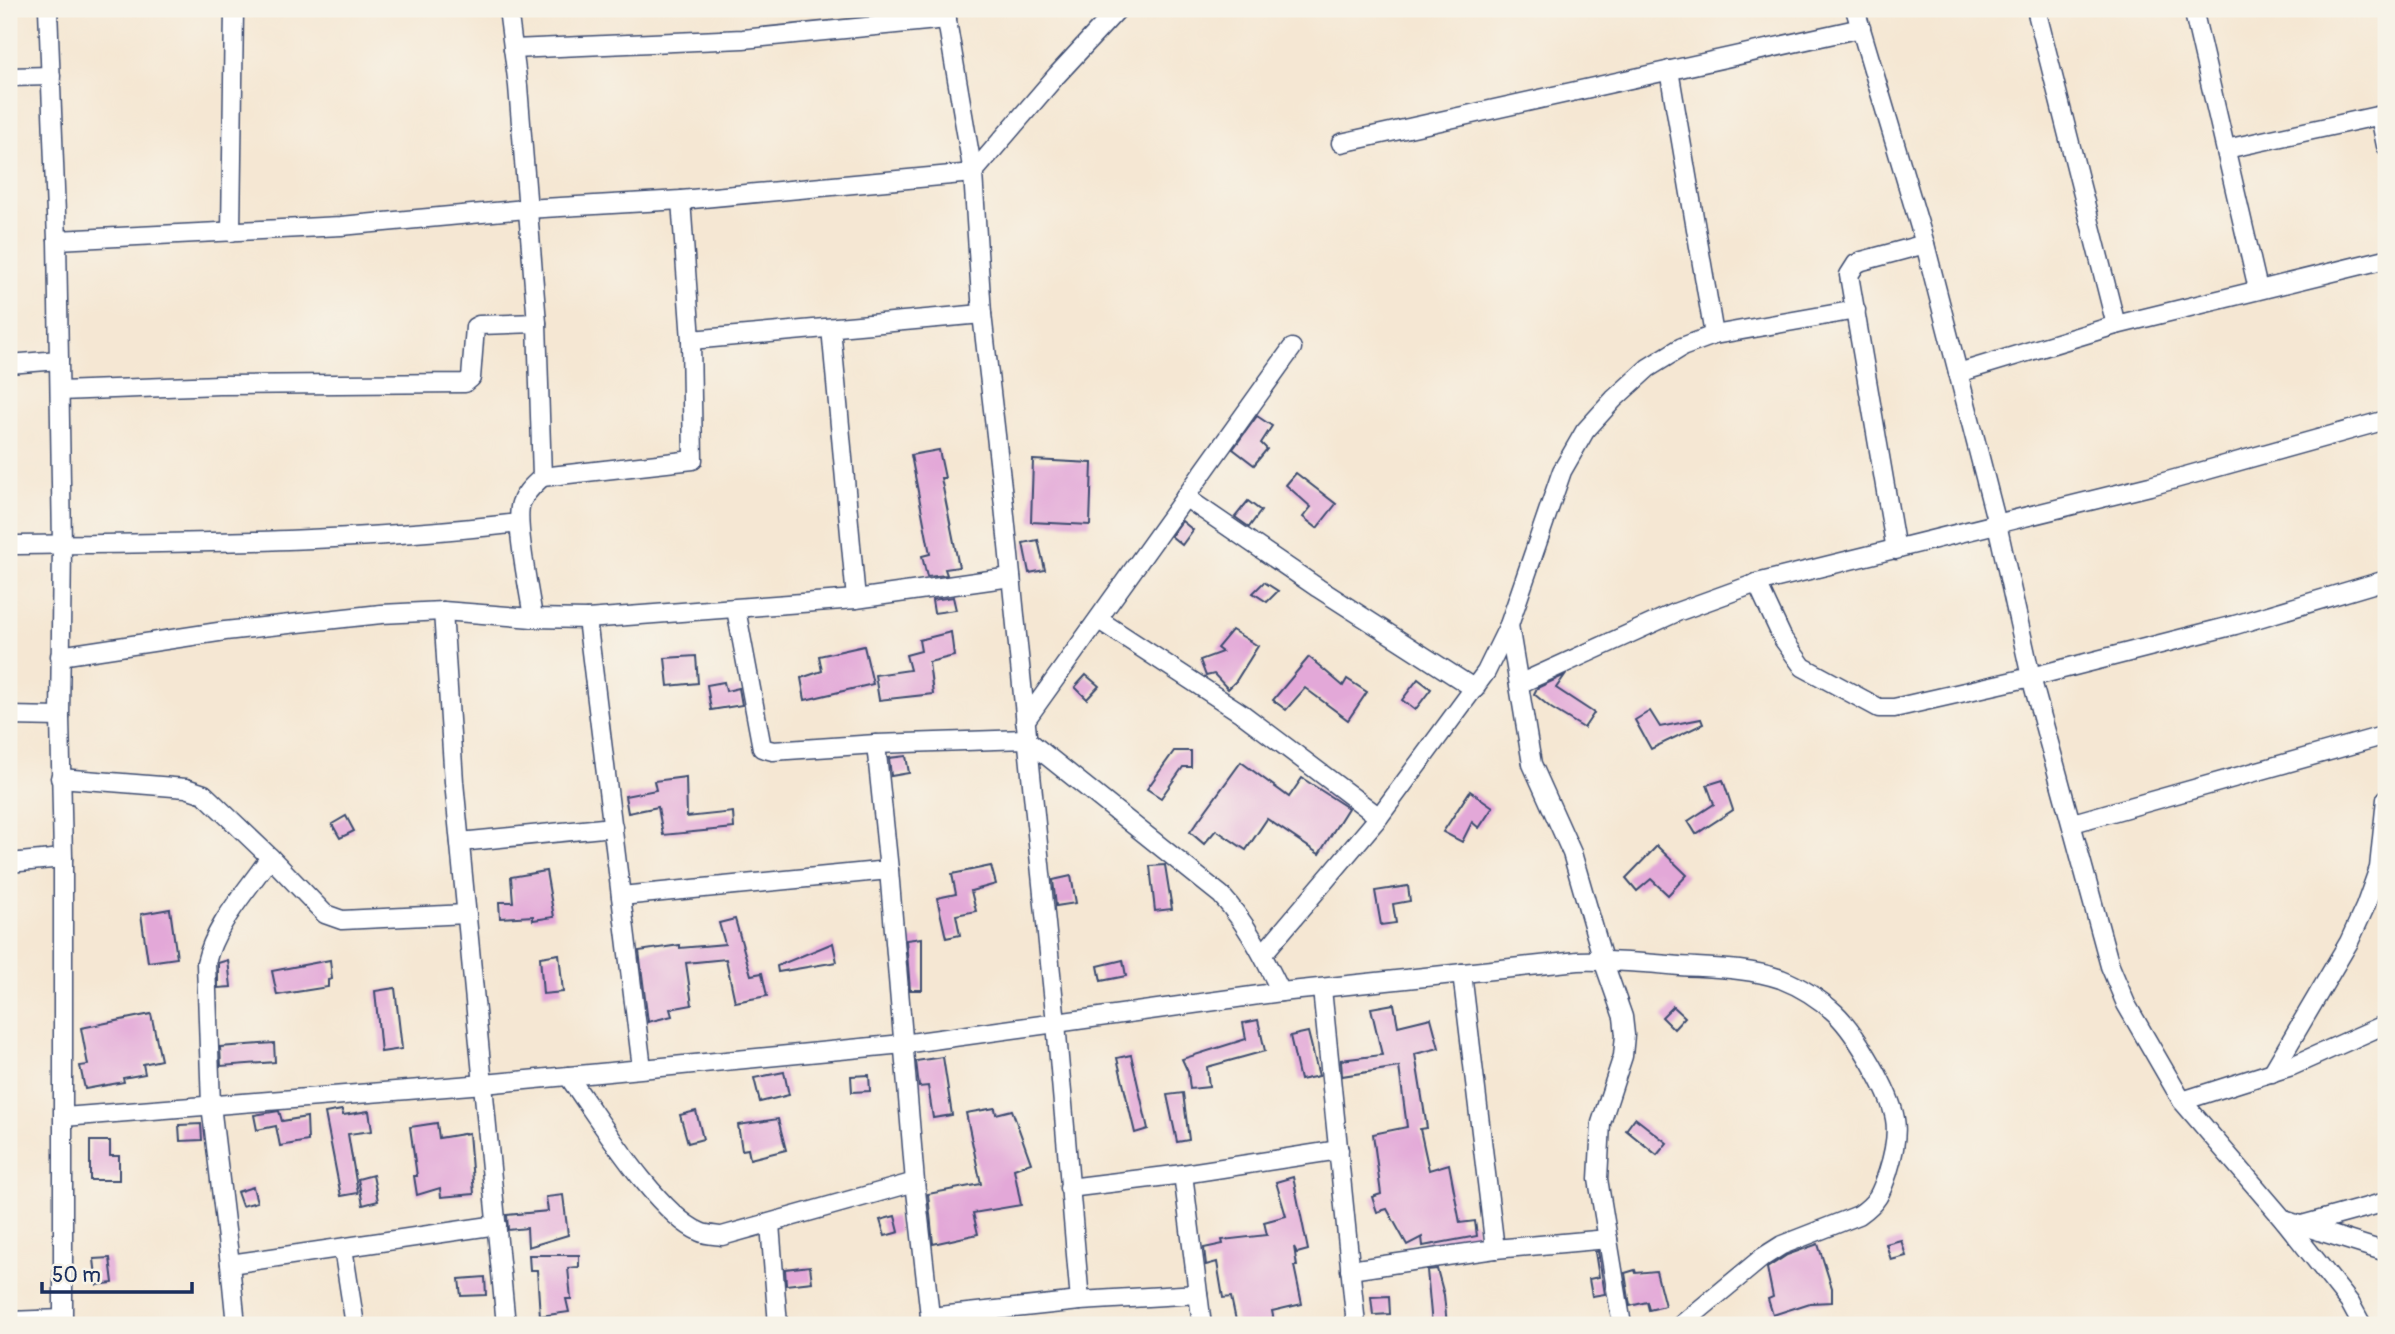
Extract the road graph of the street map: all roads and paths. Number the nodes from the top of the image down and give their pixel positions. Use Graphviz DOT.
graph roads {
  1 [pos="48,9"];
  2 [pos="234,9"];
  3 [pos="508,9"];
  4 [pos="1118,9"];
  5 [pos="1855,9"];
  6 [pos="2036,9"];
  7 [pos="2193,9"];
  8 [pos="946,14"];
  9 [pos="1861,28"];
  10 [pos="513,50"];
  11 [pos="1669,70"];
  12 [pos="51,76"];
  13 [pos="9,77"];
  14 [pos="2383,115"];
  15 [pos="1341,143"];
  16 [pos="2386,146"];
  17 [pos="2226,149"];
  18 [pos="973,173"];
  19 [pos="681,200"];
  20 [pos="526,209"];
  21 [pos="231,232"];
  22 [pos="57,240"];
  23 [pos="1925,244"];
  24 [pos="2386,259"];
  25 [pos="2258,289"];
  26 [pos="1856,310"];
  27 [pos="982,314"];
  28 [pos="537,323"];
  29 [pos="2116,326"];
  30 [pos="831,328"];
  31 [pos="1714,335"];
  32 [pos="691,340"];
  33 [pos="1292,348"];
  34 [pos="59,360"];
  35 [pos="9,364"];
  36 [pos="1958,373"];
  37 [pos="60,391"];
  38 [pos="2386,420"];
  39 [pos="542,478"];
  40 [pos="1185,497"];
  41 [pos="519,523"];
  42 [pos="1997,524"];
  43 [pos="62,544"];
  44 [pos="9,545"];
  45 [pos="1896,550"];
  46 [pos="1011,577"];
  47 [pos="2386,580"];
  48 [pos="1758,583"];
  49 [pos="856,599"];
  50 [pos="736,608"];
  51 [pos="443,611"];
  52 [pos="533,618"];
  53 [pos="587,619"];
  54 [pos="1098,620"];
  55 [pos="1509,625"];
  56 [pos="60,656"];
  57 [pos="2031,677"];
  58 [pos="1519,684"];
  59 [pos="1475,690"];
  60 [pos="9,716"];
  61 [pos="60,717"];
  62 [pos="1026,730"];
  63 [pos="2386,735"];
  64 [pos="876,744"];
  65 [pos="60,778"];
  66 [pos="2386,799"];
  67 [pos="1379,817"];
  68 [pos="2073,823"];
  69 [pos="613,827"];
  70 [pos="460,842"];
  71 [pos="270,857"];
  72 [pos="63,858"];
  73 [pos="9,863"];
  74 [pos="889,870"];
  75 [pos="621,896"];
  76 [pos="467,914"];
  77 [pos="1263,954"];
  78 [pos="1603,960"];
  79 [pos="1462,973"];
  80 [pos="1322,989"];
  81 [pos="1281,992"];
  82 [pos="1056,1023"];
  83 [pos="2386,1024"];
  84 [pos="903,1044"];
  85 [pos="642,1068"];
  86 [pos="2272,1073"];
  87 [pos="568,1076"];
  88 [pos="484,1084"];
  89 [pos="2182,1101"];
  90 [pos="211,1105"];
  91 [pos="64,1117"];
  92 [pos="1339,1150"];
  93 [pos="1183,1174"];
  94 [pos="915,1182"];
  95 [pos="1069,1188"];
  96 [pos="2386,1202"];
  97 [pos="2284,1220"];
  98 [pos="770,1224"];
  99 [pos="496,1225"];
  100 [pos="2302,1225"];
  101 [pos="1608,1239"];
  102 [pos="343,1248"];
  103 [pos="1495,1249"];
  104 [pos="2386,1252"];
  105 [pos="230,1264"];
  106 [pos="1350,1270"];
  107 [pos="1198,1294"];
  108 [pos="1080,1301"];
  109 [pos="9,1321"];
  110 [pos="930,1321"];
  111 [pos="63,1322"];
  112 [pos="236,1325"];
  113 [pos="355,1325"];
  114 [pos="506,1325"];
  115 [pos="778,1325"];
  116 [pos="1202,1325"];
  117 [pos="1356,1325"];
  118 [pos="1622,1325"];
  119 [pos="1681,1325"];
  120 [pos="2362,1325"];
  1 -- 12 [label="street"];
  2 -- 21 [label="street"];
  3 -- 10 [label="street"];
  4 -- 18 [label="street"];
  5 -- 9 [label="street"];
  6 -- 29 [label="street"];
  7 -- 17 [label="street"];
  8 -- 10 [label="street"];
  8 -- 18 [label="street"];
  9 -- 11 [label="street"];
  9 -- 23 [label="street"];
  10 -- 20 [label="street"];
  11 -- 15 [label="street"];
  11 -- 31 [label="street"];
  12 -- 13 [label="street"];
  12 -- 22 [label="street"];
  14 -- 16 [label="street"];
  14 -- 17 [label="street"];
  17 -- 25 [label="street"];
  18 -- 19 [label="street"];
  18 -- 27 [label="street"];
  19 -- 20 [label="street"];
  19 -- 32 [label="street"];
  20 -- 21 [label="street"];
  20 -- 28 [label="street"];
  21 -- 22 [label="street"];
  22 -- 34 [label="street"];
  23 -- 26 [label="street"];
  23 -- 36 [label="street"];
  24 -- 25 [label="street"];
  25 -- 29 [label="street"];
  26 -- 31 [label="street"];
  26 -- 45 [label="street"];
  27 -- 30 [label="street"];
  27 -- 46 [label="street"];
  28 -- 37 [label="street"];
  28 -- 39 [label="street"];
  29 -- 36 [label="street"];
  30 -- 32 [label="street"];
  30 -- 49 [label="street"];
  31 -- 55 [label="street"];
  32 -- 39 [label="street"];
  33 -- 40 [label="street"];
  34 -- 35 [label="street"];
  34 -- 37 [label="street"];
  36 -- 42 [label="street"];
  37 -- 43 [label="street"];
  38 -- 42 [label="street"];
  39 -- 41 [label="street"];
  40 -- 54 [label="street"];
  40 -- 59 [label="street"];
  41 -- 43 [label="street"];
  41 -- 52 [label="street"];
  42 -- 45 [label="street"];
  42 -- 57 [label="street"];
  43 -- 44 [label="street"];
  43 -- 56 [label="street"];
  45 -- 48 [label="street"];
  46 -- 49 [label="street"];
  46 -- 62 [label="street"];
  47 -- 57 [label="street"];
  48 -- 57 [label="street"];
  48 -- 58 [label="street"];
  49 -- 50 [label="street"];
  50 -- 53 [label="street"];
  50 -- 64 [label="street"];
  51 -- 52 [label="street"];
  51 -- 56 [label="street"];
  51 -- 70 [label="street"];
  52 -- 53 [label="street"];
  53 -- 69 [label="street"];
  54 -- 62 [label="street"];
  54 -- 67 [label="street"];
  55 -- 58 [label="street"];
  55 -- 59 [label="street"];
  56 -- 61 [label="street"];
  57 -- 68 [label="street"];
  58 -- 78 [label="street"];
  59 -- 67 [label="street"];
  60 -- 61 [label="street"];
  61 -- 65 [label="street"];
  62 -- 64 [label="street"];
  62 -- 77 [label="street"];
  62 -- 82 [label="street"];
  63 -- 68 [label="street"];
  64 -- 74 [label="street"];
  65 -- 71 [label="street"];
  65 -- 72 [label="street"];
  66 -- 86 [label="street"];
  67 -- 77 [label="street"];
  68 -- 89 [label="street"];
  69 -- 70 [label="street"];
  69 -- 75 [label="street"];
  70 -- 76 [label="street"];
  71 -- 76 [label="street"];
  71 -- 90 [label="street"];
  72 -- 73 [label="street"];
  72 -- 91 [label="street"];
  74 -- 75 [label="street"];
  74 -- 84 [label="street"];
  75 -- 85 [label="street"];
  76 -- 88 [label="street"];
  77 -- 81 [label="street"];
  78 -- 79 [label="street"];
  78 -- 101 [label="street"];
  78 -- 119 [label="street"];
  79 -- 80 [label="street"];
  79 -- 103 [label="street"];
  80 -- 81 [label="street"];
  80 -- 92 [label="street"];
  81 -- 82 [label="street"];
  82 -- 84 [label="street"];
  82 -- 95 [label="street"];
  83 -- 86 [label="street"];
  84 -- 85 [label="street"];
  84 -- 94 [label="street"];
  85 -- 87 [label="street"];
  86 -- 89 [label="street"];
  87 -- 88 [label="street"];
  87 -- 98 [label="street"];
  88 -- 90 [label="street"];
  88 -- 99 [label="street"];
  89 -- 97 [label="street"];
  90 -- 91 [label="street"];
  90 -- 105 [label="street"];
  91 -- 111 [label="street"];
  92 -- 93 [label="street"];
  92 -- 106 [label="street"];
  93 -- 95 [label="street"];
  93 -- 107 [label="street"];
  94 -- 98 [label="street"];
  94 -- 110 [label="street"];
  95 -- 108 [label="street"];
  96 -- 100 [label="street"];
  97 -- 100 [label="street"];
  97 -- 120 [label="street"];
  98 -- 115 [label="street"];
  99 -- 102 [label="street"];
  99 -- 114 [label="street"];
  100 -- 104 [label="street"];
  101 -- 103 [label="street"];
  101 -- 118 [label="street"];
  102 -- 105 [label="street"];
  102 -- 113 [label="street"];
  103 -- 106 [label="street"];
  105 -- 112 [label="street"];
  106 -- 117 [label="street"];
  107 -- 108 [label="street"];
  107 -- 116 [label="street"];
  108 -- 110 [label="street"];
  109 -- 111 [label="street"];
}
